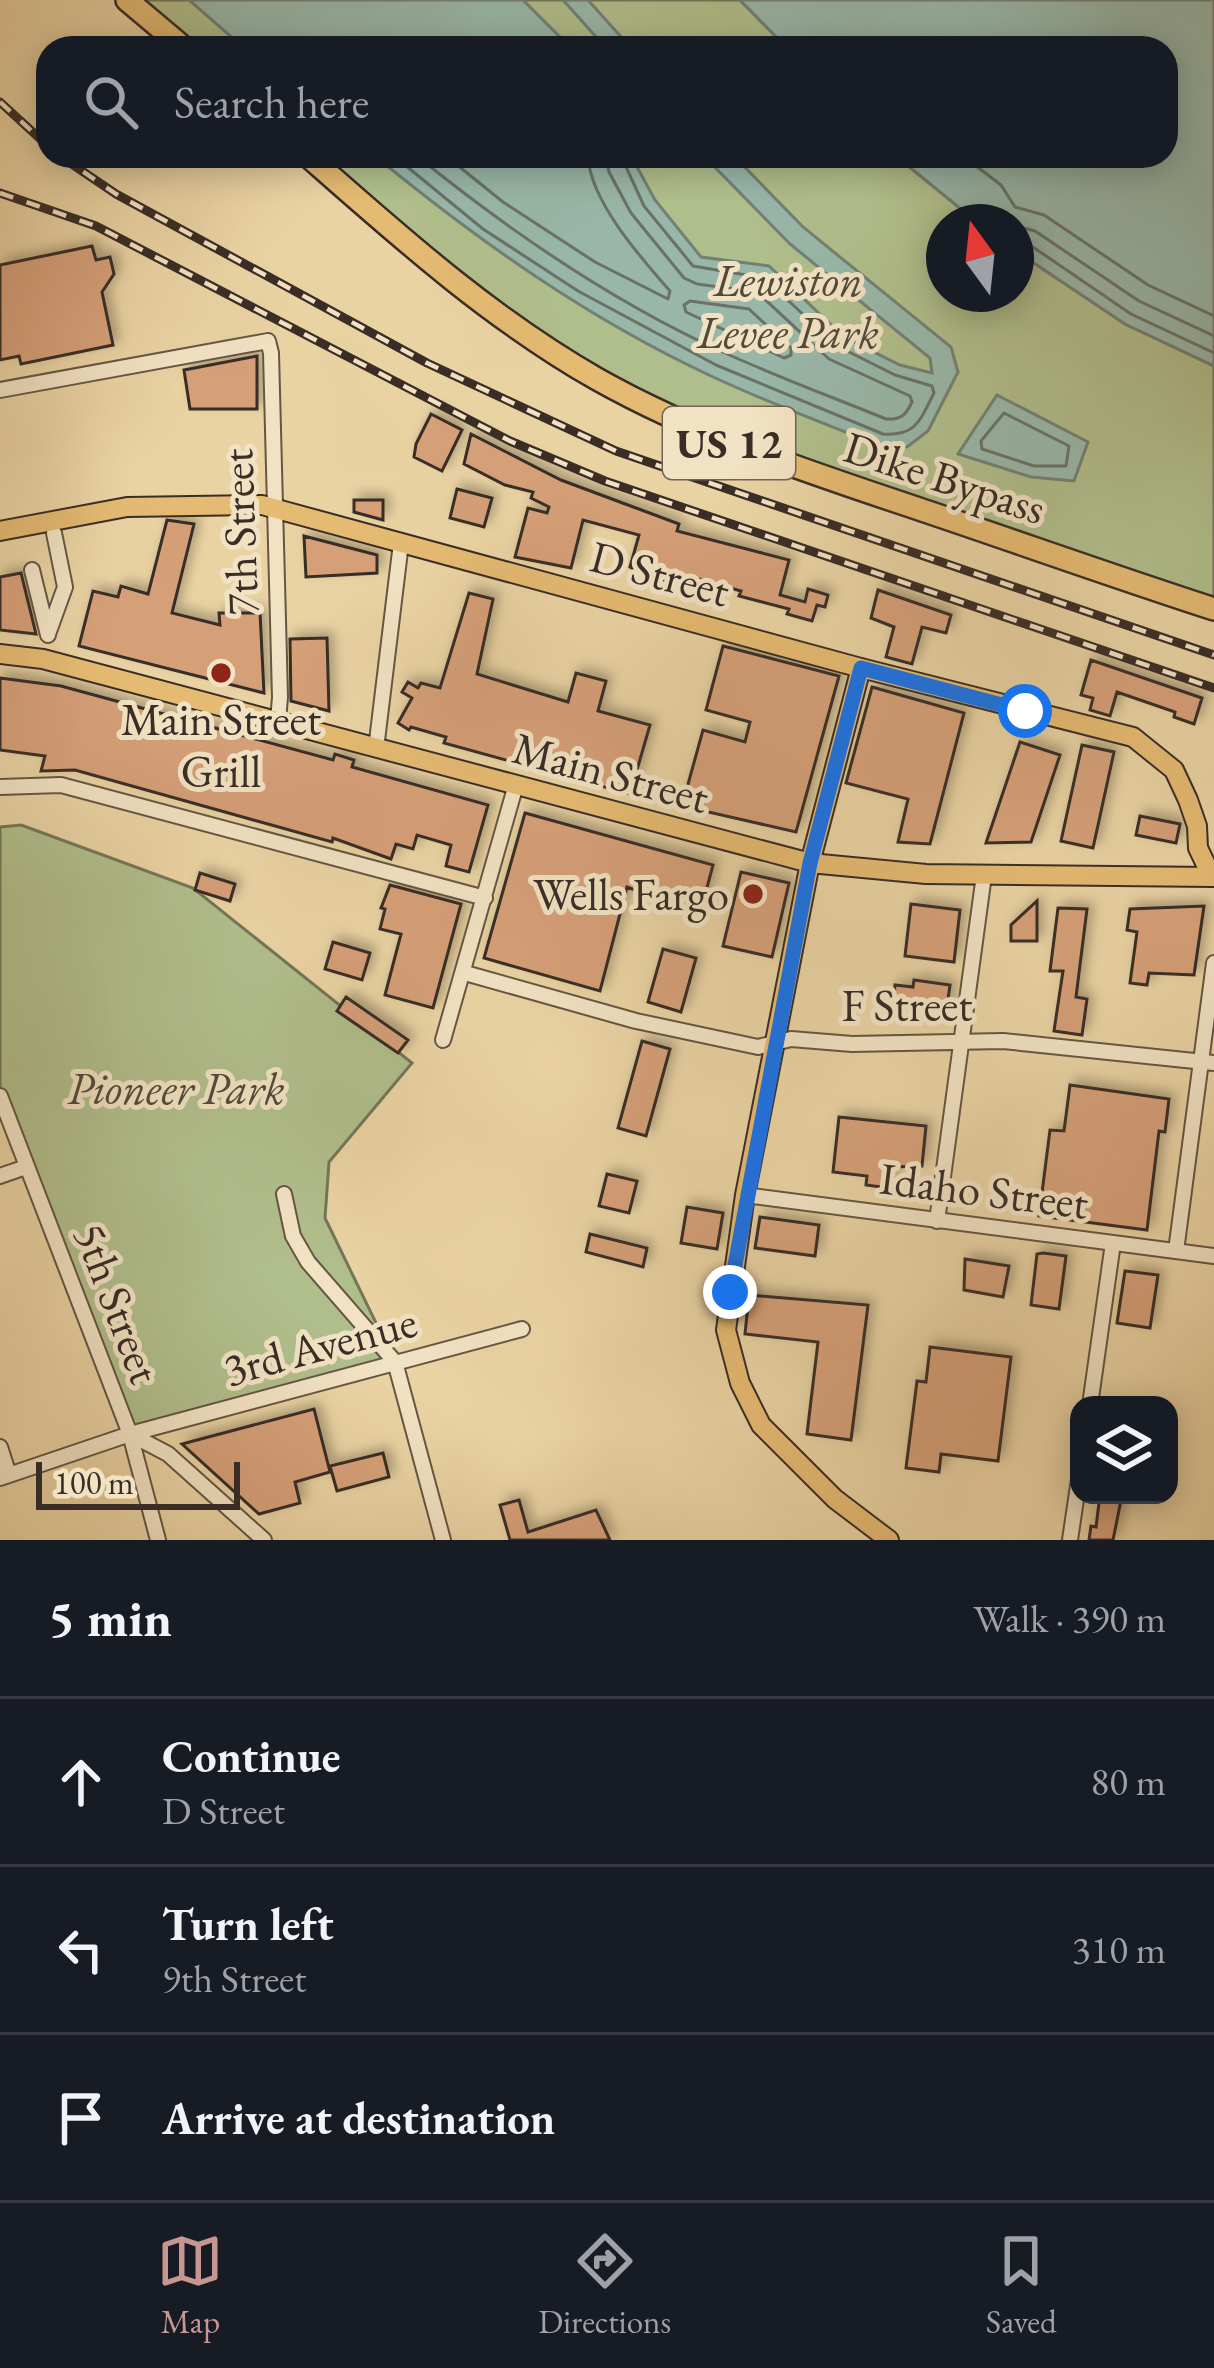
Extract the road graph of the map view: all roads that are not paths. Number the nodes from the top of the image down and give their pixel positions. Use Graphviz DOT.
graph roads {
  1 [pos="127,0"];
  2 [pos="170,36"];
  3 [pos="322,168"];
  4 [pos="0,390"];
  5 [pos="273,507"];
  6 [pos="0,531"];
  7 [pos="54,532"];
  8 [pos="401,543"];
  9 [pos="32,570"];
  10 [pos="1214,609"];
  11 [pos="0,654"];
  12 [pos="861,668"];
  13 [pos="278,721"];
  14 [pos="376,749"];
  15 [pos="0,788"];
  16 [pos="515,788"];
  17 [pos="1206,848"];
  18 [pos="810,863"];
  19 [pos="984,875"];
  20 [pos="1118,876"];
  21 [pos="1213,878"];
  22 [pos="484,898"];
  23 [pos="1214,963"];
  24 [pos="465,974"];
  25 [pos="443,1040"];
  26 [pos="961,1040"];
  27 [pos="777,1042"];
  28 [pos="1207,1063"];
  29 [pos="0,1096"];
  30 [pos="26,1167"];
  31 [pos="0,1176"];
  32 [pos="284,1194"];
  33 [pos="745,1195"];
  34 [pos="937,1221"];
  35 [pos="1113,1243"];
  36 [pos="1176,1251"];
  37 [pos="1214,1256"];
  38 [pos="522,1329"];
  39 [pos="395,1362"];
  40 [pos="1091,1396"];
  41 [pos="130,1434"];
  42 [pos="0,1447"];
  43 [pos="5,1476"];
  44 [pos="1075,1504"];
  45 [pos="158,1540"];
  46 [pos="264,1540"];
  47 [pos="443,1540"];
  48 [pos="889,1540"];
  49 [pos="1070,1540"];
  1 -- 2 [label="highway"];
  3 -- 10 [label="highway, Dike Bypass / US 12"];
  4 -- 5 [label="street, 7th Street"];
  5 -- 6 [label="main road, D Street"];
  5 -- 8 [label="main road, D Street"];
  5 -- 13 [label="street, 7th Street"];
  7 -- 9 [label="street"];
  8 -- 12 [label="main road, D Street"];
  8 -- 14 [label="street"];
  11 -- 13 [label="main road, Main Street"];
  12 -- 17 [label="main road, D Street"];
  12 -- 18 [label="main road"];
  13 -- 14 [label="main road, Main Street"];
  14 -- 16 [label="main road, Main Street"];
  15 -- 22 [label="street"];
  16 -- 18 [label="main road, Main Street"];
  16 -- 22 [label="street"];
  17 -- 20 [label="main road"];
  17 -- 21 [label="main road, D Street"];
  18 -- 19 [label="main road, Main Street"];
  18 -- 27 [label="main road"];
  19 -- 20 [label="main road, Main Street"];
  19 -- 26 [label="street"];
  20 -- 21 [label="main road, Main Street"];
  22 -- 24 [label="street"];
  23 -- 28 [label="street"];
  24 -- 25 [label="street"];
  24 -- 27 [label="street, F Street"];
  26 -- 27 [label="street, F Street"];
  26 -- 28 [label="street, F Street"];
  26 -- 34 [label="street"];
  27 -- 33 [label="main road"];
  28 -- 36 [label="street"];
  29 -- 30 [label="street, 5th Street"];
  30 -- 31 [label="street"];
  30 -- 41 [label="street, 5th Street"];
  32 -- 39 [label="street"];
  33 -- 34 [label="street, Idaho Street"];
  33 -- 48 [label="main road"];
  34 -- 35 [label="street, Idaho Street"];
  35 -- 36 [label="street, Idaho Street"];
  35 -- 40 [label="street"];
  36 -- 37 [label="street, Idaho Street"];
  38 -- 39 [label="street, 3rd Avenue"];
  39 -- 41 [label="street, 3rd Avenue"];
  39 -- 47 [label="street"];
  41 -- 43 [label="street, 3rd Avenue"];
  41 -- 45 [label="street, 5th Street"];
  41 -- 46 [label="street"];
  42 -- 43 [label="street"];
  44 -- 49 [label="street"];
}
